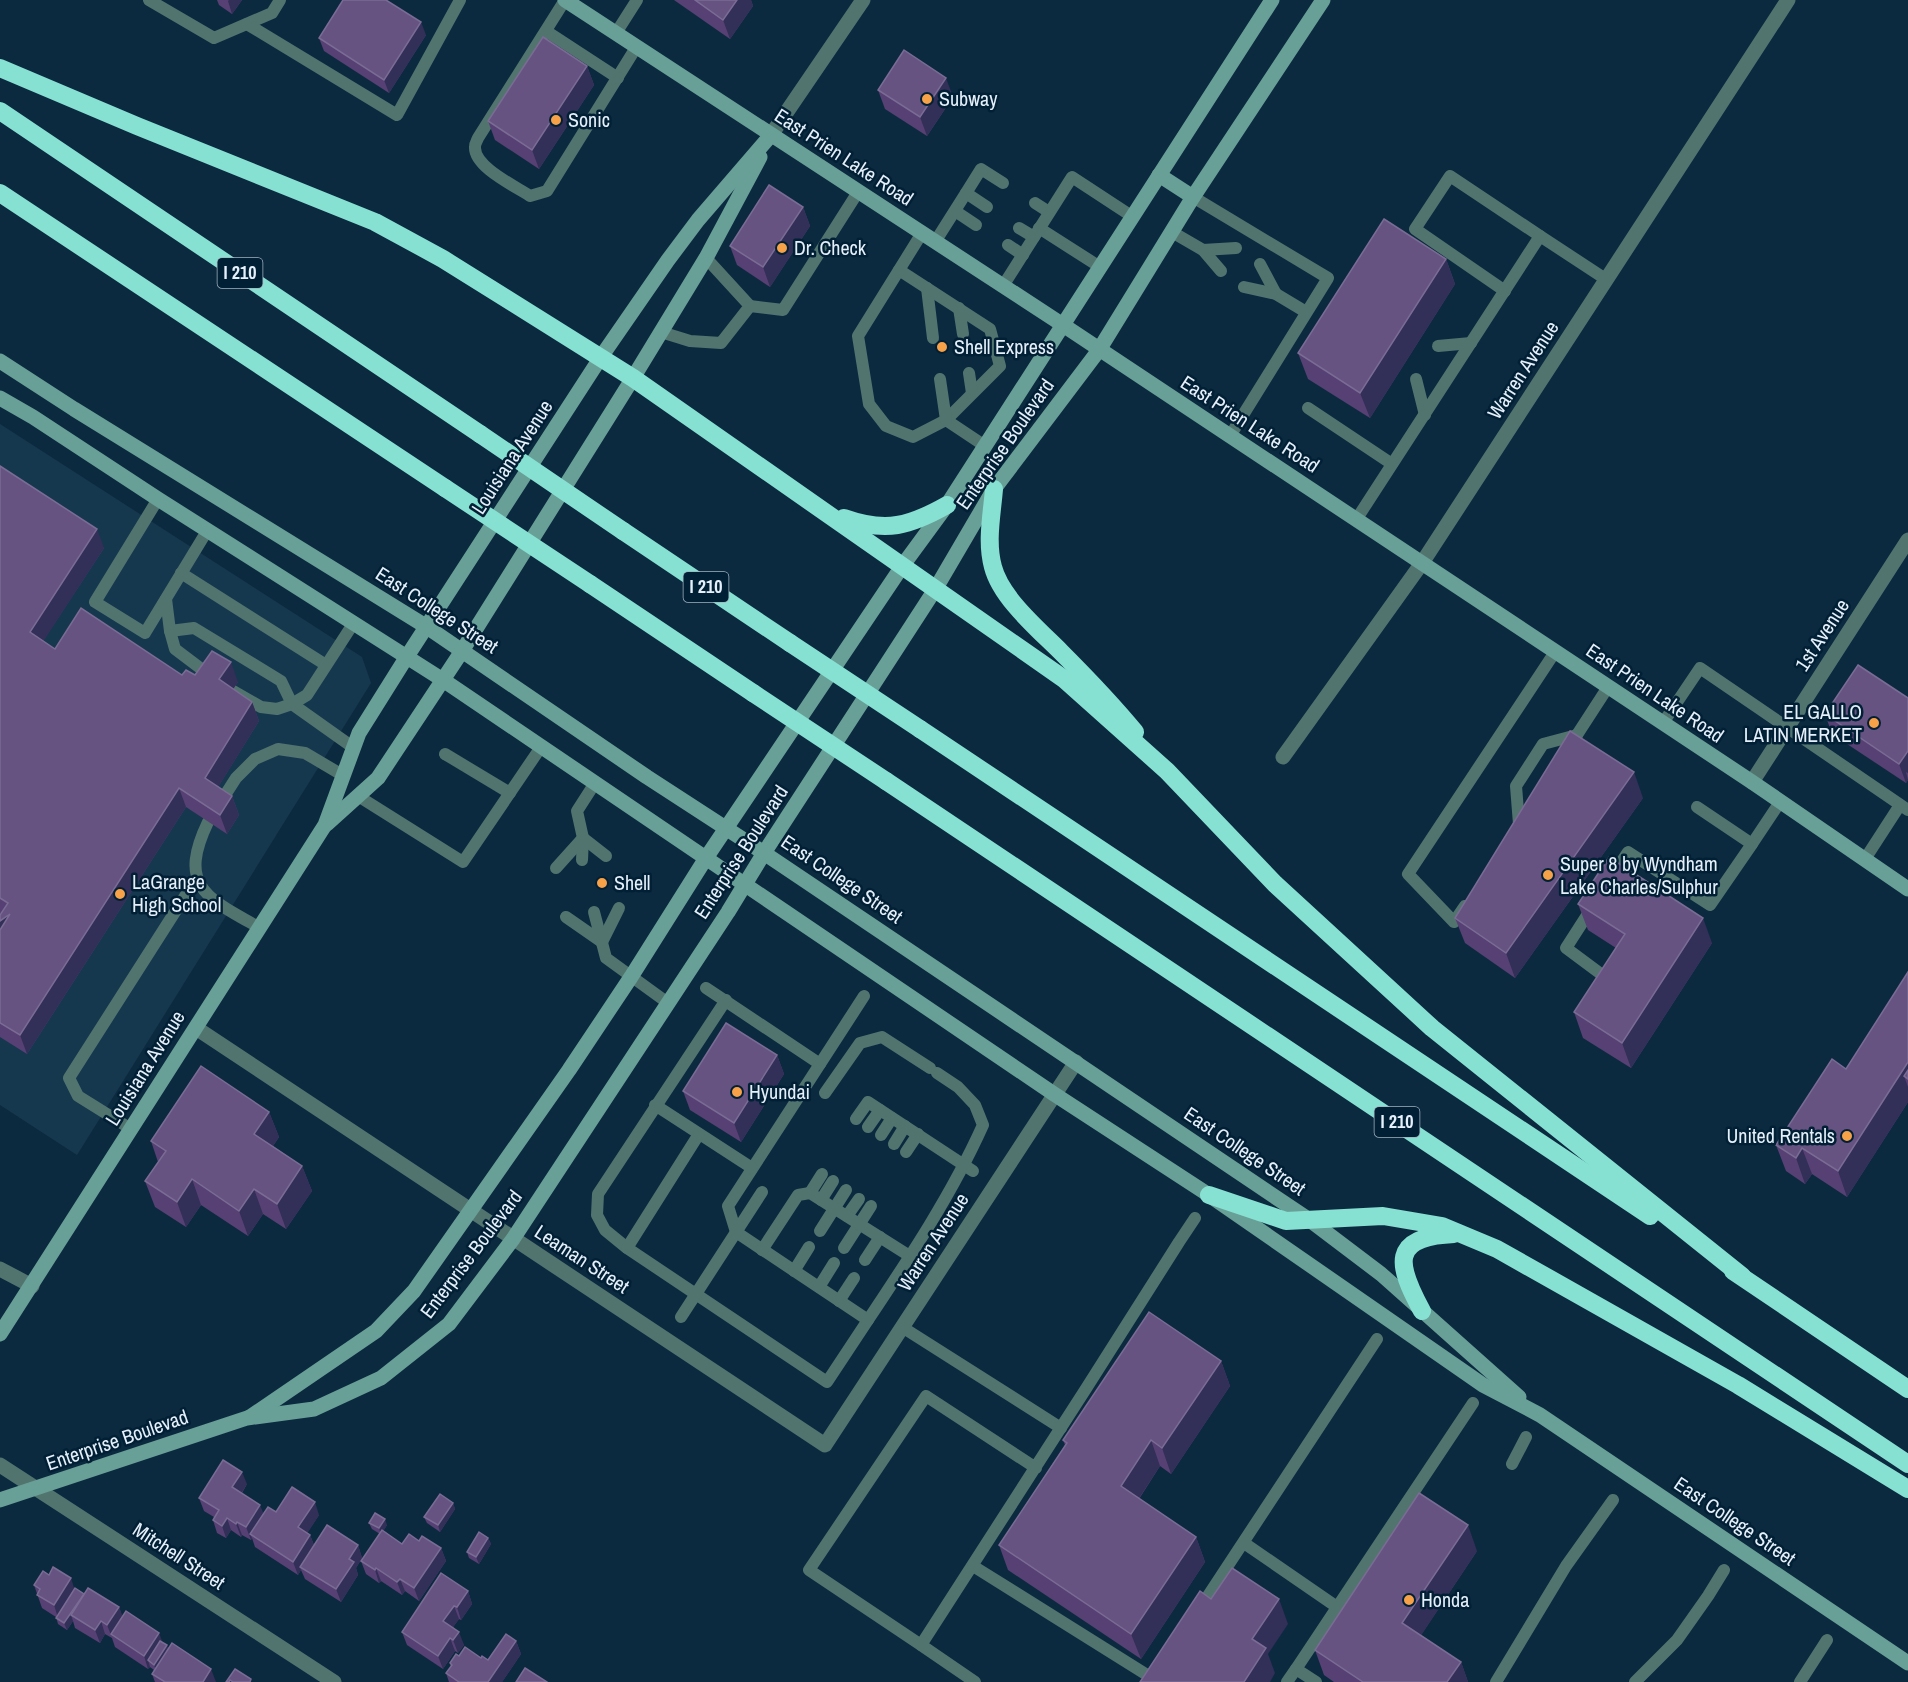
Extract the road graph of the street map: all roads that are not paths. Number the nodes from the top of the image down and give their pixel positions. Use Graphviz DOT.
graph roads {
  1 [pos="149,0"];
  2 [pos="280,0"];
  3 [pos="460,0"];
  4 [pos="565,0"];
  5 [pos="637,0"];
  6 [pos="863,0"];
  7 [pos="1272,0"];
  8 [pos="1323,0"];
  9 [pos="1788,0"];
  10 [pos="247,24"];
  11 [pos="546,31"];
  12 [pos="616,33"];
  13 [pos="637,46"];
  14 [pos="0,68"];
  15 [pos="618,78"];
  16 [pos="0,111"];
  17 [pos="771,135"];
  18 [pos="1160,176"];
  19 [pos="1003,183"];
  20 [pos="858,192"];
  21 [pos="0,193"];
  22 [pos="966,193"];
  23 [pos="1193,197"];
  24 [pos="1035,203"];
  25 [pos="987,207"];
  26 [pos="955,211"];
  27 [pos="1049,212"];
  28 [pos="1133,217"];
  29 [pos="976,225"];
  30 [pos="1019,228"];
  31 [pos="1036,232"];
  32 [pos="1172,232"];
  33 [pos="1540,236"];
  34 [pos="928,238"];
  35 [pos="1008,245"];
  36 [pos="1236,248"];
  37 [pos="1203,250"];
  38 [pos="1023,255"];
  39 [pos="706,258"];
  40 [pos="1260,264"];
  41 [pos="1100,267"];
  42 [pos="899,270"];
  43 [pos="1221,271"];
  44 [pos="1606,279"];
  45 [pos="1003,286"];
  46 [pos="1244,287"];
  47 [pos="927,288"];
  48 [pos="1505,291"];
  49 [pos="1276,294"];
  50 [pos="750,306"];
  51 [pos="959,308"];
  52 [pos="1306,312"];
  53 [pos="1063,325"];
  54 [pos="661,332"];
  55 [pos="963,333"];
  56 [pos="933,338"];
  57 [pos="1471,343"];
  58 [pos="1438,346"];
  59 [pos="1099,350"];
  60 [pos="601,357"];
  61 [pos="0,361"];
  62 [pos="969,373"];
  63 [pos="633,378"];
  64 [pos="940,379"];
  65 [pos="1416,379"];
  66 [pos="972,393"];
  67 [pos="0,398"];
  68 [pos="1308,408"];
  69 [pos="1425,415"];
  70 [pos="946,420"];
  71 [pos="1230,436"];
  72 [pos="985,446"];
  73 [pos="1392,464"];
  74 [pos="994,489"];
  75 [pos="158,499"];
  76 [pos="947,505"];
  77 [pos="815,506"];
  78 [pos="1356,520"];
  79 [pos="207,531"];
  80 [pos="1908,540"];
  81 [pos="1422,563"];
  82 [pos="903,565"];
  83 [pos="181,573"];
  84 [pos="936,588"];
  85 [pos="166,599"];
  86 [pos="353,624"];
  87 [pos="427,627"];
  88 [pos="170,631"];
  89 [pos="462,651"];
  90 [pos="1555,651"];
  91 [pos="406,658"];
  92 [pos="326,665"];
  93 [pos="213,678"];
  94 [pos="443,680"];
  95 [pos="1608,687"];
  96 [pos="232,690"];
  97 [pos="292,704"];
  98 [pos="1663,723"];
  99 [pos="1787,726"];
  100 [pos="1577,735"];
  101 [pos="541,747"];
  102 [pos="354,748"];
  103 [pos="1568,749"];
  104 [pos="446,753"];
  105 [pos="1283,757"];
  106 [pos="1167,771"];
  107 [pos="344,776"];
  108 [pos="1752,782"];
  109 [pos="595,783"];
  110 [pos="510,793"];
  111 [pos="358,796"];
  112 [pos="1780,802"];
  113 [pos="220,803"];
  114 [pos="1530,807"];
  115 [pos="1697,807"];
  116 [pos="1904,807"];
  117 [pos="208,822"];
  118 [pos="326,825"];
  119 [pos="726,828"];
  120 [pos="583,838"];
  121 [pos="1752,844"];
  122 [pos="764,853"];
  123 [pos="606,856"];
  124 [pos="706,858"];
  125 [pos="1865,859"];
  126 [pos="582,860"];
  127 [pos="556,868"];
  128 [pos="196,879"];
  129 [pos="746,884"];
  130 [pos="1908,889"];
  131 [pos="1473,893"];
  132 [pos="619,908"];
  133 [pos="594,912"];
  134 [pos="566,917"];
  135 [pos="260,928"];
  136 [pos="602,942"];
  137 [pos="632,977"];
  138 [pos="1605,977"];
  139 [pos="706,987"];
  140 [pos="864,996"];
  141 [pos="726,1000"];
  142 [pos="668,1003"];
  143 [pos="196,1028"];
  144 [pos="1076,1062"];
  145 [pos="820,1064"];
  146 [pos="825,1093"];
  147 [pos="1054,1095"];
  148 [pos="656,1105"];
  149 [pos="880,1110"];
  150 [pos="892,1118"];
  151 [pos="856,1119"];
  152 [pos="905,1126"];
  153 [pos="868,1127"];
  154 [pos="131,1129"];
  155 [pos="699,1134"];
  156 [pos="918,1134"];
  157 [pos="881,1135"];
  158 [pos="894,1144"];
  159 [pos="906,1152"];
  160 [pos="752,1168"];
  161 [pos="969,1168"];
  162 [pos="827,1178"];
  163 [pos="846,1190"];
  164 [pos="762,1192"];
  165 [pos="1209,1195"];
  166 [pos="815,1196"];
  167 [pos="859,1199"];
  168 [pos="871,1206"];
  169 [pos="834,1208"];
  170 [pos="470,1211"];
  171 [pos="847,1216"];
  172 [pos="1195,1218"];
  173 [pos="1311,1221"];
  174 [pos="860,1224"];
  175 [pos="819,1231"];
  176 [pos="736,1232"];
  177 [pos="1465,1234"];
  178 [pos="880,1237"];
  179 [pos="513,1239"];
  180 [pos="809,1247"];
  181 [pos="627,1248"];
  182 [pos="844,1248"];
  183 [pos="762,1250"];
  184 [pos="913,1258"];
  185 [pos="865,1260"];
  186 [pos="834,1263"];
  187 [pos="0,1269"];
  188 [pos="794,1270"];
  189 [pos="1742,1276"];
  190 [pos="854,1278"];
  191 [pos="32,1286"];
  192 [pos="819,1287"];
  193 [pos="696,1294"];
  194 [pos="839,1301"];
  195 [pos="1422,1311"];
  196 [pos="681,1317"];
  197 [pos="868,1320"];
  198 [pos="902,1327"];
  199 [pos="0,1334"];
  200 [pos="1377,1339"];
  201 [pos="1908,1389"];
  202 [pos="1473,1403"];
  203 [pos="1540,1415"];
  204 [pos="247,1418"];
  205 [pos="1061,1428"];
  206 [pos="1526,1437"];
  207 [pos="825,1445"];
  208 [pos="1512,1464"];
  209 [pos="1908,1464"];
  210 [pos="0,1465"];
  211 [pos="1036,1468"];
  212 [pos="37,1489"];
  213 [pos="1908,1489"];
  214 [pos="0,1500"];
  215 [pos="1613,1500"];
  216 [pos="1244,1544"];
  217 [pos="973,1566"];
  218 [pos="1724,1570"];
  219 [pos="1337,1607"];
  220 [pos="1191,1620"];
  221 [pos="1827,1640"];
  222 [pos="921,1645"];
  223 [pos="1908,1662"];
  224 [pos="1296,1669"];
  225 [pos="1153,1676"];
  226 [pos="334,1682"];
  227 [pos="975,1682"];
  228 [pos="1287,1682"];
  229 [pos="1316,1682"];
  230 [pos="1496,1682"];
  231 [pos="1635,1682"];
  232 [pos="1800,1682"];
  1 -- 10 [label="lane"];
  2 -- 10 [label="lane"];
  3 -- 10 [label="lane"];
  4 -- 11 [label="lane"];
  4 -- 12 [label="main road, East Prien Lake Road"];
  5 -- 12 [label="lane"];
  6 -- 17 [label="street, Louisiana Avenue"];
  7 -- 18 [label="main road, Enterprise Boulevard"];
  8 -- 23 [label="main road, Enterprise Boulevard"];
  9 -- 44 [label="street, Warren Avenue"];
  11 -- 15 [label="lane"];
  11 -- 15 [label="lane"];
  12 -- 13 [label="main road, East Prien Lake Road"];
  13 -- 15 [label="lane"];
  13 -- 17 [label="main road, East Prien Lake Road"];
  14 -- 60 [label="highway"];
  16 -- 189 [label="highway, I 210, bridge"];
  17 -- 20 [label="main road, East Prien Lake Road"];
  17 -- 39 [label="main road, Louisiana Avenue"];
  17 -- 60 [label="main road, Louisiana Avenue"];
  18 -- 23 [label="main road"];
  18 -- 28 [label="main road, Enterprise Boulevard"];
  19 -- 22 [label="lane"];
  20 -- 34 [label="main road, East Prien Lake Road"];
  20 -- 50 [label="lane"];
  21 -- 209 [label="highway, I 210, bridge"];
  22 -- 25 [label="lane"];
  22 -- 26 [label="lane"];
  23 -- 32 [label="main road, Enterprise Boulevard"];
  23 -- 52 [label="lane"];
  24 -- 27 [label="lane"];
  26 -- 29 [label="lane"];
  26 -- 34 [label="lane"];
  27 -- 28 [label="lane"];
  27 -- 31 [label="lane"];
  28 -- 41 [label="main road, Enterprise Boulevard"];
  30 -- 31 [label="lane"];
  31 -- 38 [label="lane"];
  31 -- 41 [label="lane"];
  32 -- 37 [label="lane"];
  32 -- 59 [label="main road, Enterprise Boulevard"];
  33 -- 44 [label="lane"];
  33 -- 48 [label="lane"];
  33 -- 48 [label="lane"];
  34 -- 42 [label="lane"];
  34 -- 45 [label="main road, East Prien Lake Road"];
  35 -- 38 [label="lane"];
  36 -- 37 [label="lane"];
  37 -- 43 [label="lane"];
  38 -- 45 [label="lane"];
  39 -- 50 [label="lane"];
  39 -- 54 [label="main road, Louisiana Avenue"];
  40 -- 49 [label="lane"];
  41 -- 53 [label="main road, Enterprise Boulevard"];
  42 -- 47 [label="lane"];
  42 -- 70 [label="lane"];
  44 -- 81 [label="street, Warren Avenue"];
  45 -- 53 [label="main road, East Prien Lake Road"];
  46 -- 49 [label="lane"];
  47 -- 51 [label="lane"];
  47 -- 56 [label="lane"];
  48 -- 57 [label="lane"];
  49 -- 52 [label="lane"];
  50 -- 54 [label="lane"];
  51 -- 55 [label="lane"];
  51 -- 66 [label="lane"];
  52 -- 71 [label="lane"];
  53 -- 59 [label="main road, East Prien Lake Road"];
  53 -- 72 [label="main road, Enterprise Boulevard"];
  54 -- 63 [label="main road, Louisiana Avenue"];
  57 -- 58 [label="lane"];
  57 -- 69 [label="lane"];
  59 -- 71 [label="main road, East Prien Lake Road"];
  59 -- 74 [label="main road, Enterprise Boulevard"];
  60 -- 63 [label="highway"];
  60 -- 87 [label="main road, Louisiana Avenue"];
  61 -- 87 [label="main road, East College Street"];
  62 -- 66 [label="lane"];
  63 -- 77 [label="highway"];
  63 -- 89 [label="main road, Louisiana Avenue"];
  64 -- 70 [label="lane"];
  65 -- 69 [label="lane"];
  66 -- 70 [label="lane"];
  67 -- 75 [label="main road, East College Street"];
  68 -- 73 [label="lane"];
  69 -- 73 [label="lane"];
  70 -- 72 [label="lane"];
  71 -- 78 [label="main road, East Prien Lake Road"];
  72 -- 76 [label="main road, Enterprise Boulevard"];
  73 -- 78 [label="lane"];
  74 -- 84 [label="main road, Enterprise Boulevard"];
  74 -- 106 [label="highway"];
  75 -- 79 [label="main road, East College Street"];
  75 -- 85 [label="lane"];
  76 -- 77 [label="highway"];
  76 -- 82 [label="main road, Enterprise Boulevard"];
  77 -- 82 [label="highway"];
  78 -- 81 [label="main road, East Prien Lake Road"];
  79 -- 83 [label="lane"];
  79 -- 86 [label="main road, East College Street"];
  80 -- 99 [label="street, 1st Avenue"];
  81 -- 90 [label="main road, East Prien Lake Road"];
  81 -- 105 [label="street, Warren Avenue"];
  82 -- 84 [label="highway"];
  82 -- 119 [label="main road, Enterprise Boulevard"];
  83 -- 85 [label="lane"];
  83 -- 92 [label="lane"];
  84 -- 106 [label="highway"];
  84 -- 122 [label="main road, Enterprise Boulevard"];
  85 -- 88 [label="lane"];
  86 -- 91 [label="main road, East College Street"];
  86 -- 92 [label="lane"];
  87 -- 89 [label="main road, East College Street"];
  87 -- 91 [label="main road, Louisiana Avenue"];
  88 -- 93 [label="lane"];
  88 -- 97 [label="lane"];
  89 -- 94 [label="main road, Louisiana Avenue"];
  89 -- 119 [label="main road, East College Street"];
  90 -- 95 [label="main road, East Prien Lake Road"];
  90 -- 131 [label="lane"];
  91 -- 94 [label="main road, East College Street"];
  91 -- 102 [label="main road, Louisiana Avenue"];
  92 -- 97 [label="lane"];
  94 -- 101 [label="main road, East College Street"];
  94 -- 111 [label="main road, Louisiana Avenue"];
  95 -- 98 [label="main road, East Prien Lake Road"];
  95 -- 100 [label="lane"];
  96 -- 97 [label="lane"];
  97 -- 102 [label="lane"];
  98 -- 99 [label="lane"];
  98 -- 108 [label="main road, East Prien Lake Road"];
  99 -- 108 [label="street, 1st Avenue"];
  99 -- 116 [label="lane"];
  100 -- 103 [label="lane"];
  100 -- 114 [label="lane"];
  101 -- 109 [label="main road, East College Street"];
  101 -- 110 [label="lane"];
  102 -- 107 [label="main road, Louisiana Avenue"];
  104 -- 110 [label="lane"];
  106 -- 189 [label="highway"];
  107 -- 113 [label="lane"];
  107 -- 118 [label="main road, Louisiana Avenue"];
  108 -- 112 [label="main road, East Prien Lake Road"];
  109 -- 120 [label="lane"];
  109 -- 124 [label="main road, East College Street"];
  110 -- 111 [label="lane"];
  111 -- 118 [label="main road, Louisiana Avenue"];
  112 -- 121 [label="lane"];
  112 -- 125 [label="main road, East Prien Lake Road"];
  115 -- 121 [label="lane"];
  116 -- 125 [label="lane"];
  117 -- 128 [label="lane"];
  118 -- 135 [label="main road, Louisiana Avenue"];
  119 -- 122 [label="main road, East College Street"];
  119 -- 124 [label="main road, Enterprise Boulevard"];
  120 -- 123 [label="lane"];
  120 -- 126 [label="lane"];
  120 -- 127 [label="lane"];
  121 -- 138 [label="lane"];
  122 -- 129 [label="main road, Enterprise Boulevard"];
  122 -- 144 [label="main road, East College Street"];
  124 -- 129 [label="main road, East College Street"];
  124 -- 137 [label="main road, Enterprise Boulevard"];
  125 -- 130 [label="main road, East Prien Lake Road"];
  128 -- 135 [label="lane"];
  128 -- 154 [label="lane"];
  129 -- 142 [label="main road, Enterprise Boulevard"];
  129 -- 147 [label="main road, East College Street"];
  132 -- 136 [label="lane"];
  133 -- 136 [label="lane"];
  134 -- 136 [label="lane"];
  135 -- 143 [label="main road, Louisiana Avenue"];
  136 -- 137 [label="lane"];
  137 -- 142 [label="lane"];
  137 -- 170 [label="main road, Enterprise Boulevard"];
  139 -- 141 [label="lane"];
  140 -- 145 [label="lane"];
  141 -- 145 [label="lane"];
  141 -- 148 [label="lane"];
  142 -- 179 [label="main road, Enterprise Boulevard"];
  143 -- 154 [label="main road, Louisiana Avenue"];
  143 -- 170 [label="street, Leaman Street"];
  144 -- 147 [label="street, Warren Avenue"];
  144 -- 173 [label="main road, East College Street"];
  145 -- 160 [label="lane"];
  146 -- 161 [label="lane"];
  147 -- 165 [label="main road, East College Street"];
  147 -- 198 [label="street, Warren Avenue"];
  148 -- 155 [label="lane"];
  148 -- 181 [label="lane"];
  149 -- 150 [label="lane"];
  149 -- 151 [label="lane"];
  149 -- 153 [label="lane"];
  150 -- 152 [label="lane"];
  150 -- 157 [label="lane"];
  152 -- 156 [label="lane"];
  152 -- 158 [label="lane"];
  154 -- 191 [label="main road, Louisiana Avenue"];
  155 -- 160 [label="lane"];
  155 -- 181 [label="lane"];
  156 -- 159 [label="lane"];
  156 -- 161 [label="lane"];
  160 -- 176 [label="lane"];
  161 -- 184 [label="lane"];
  162 -- 166 [label="lane"];
  163 -- 169 [label="lane"];
  164 -- 176 [label="lane"];
  165 -- 173 [label="highway"];
  165 -- 203 [label="main road, East College Street"];
  166 -- 169 [label="lane"];
  166 -- 183 [label="lane"];
  167 -- 171 [label="lane"];
  168 -- 174 [label="lane"];
  169 -- 171 [label="lane"];
  169 -- 175 [label="lane"];
  170 -- 179 [label="street, Leaman Street"];
  170 -- 204 [label="main road, Enterprise Boulevard"];
  171 -- 174 [label="lane"];
  172 -- 205 [label="lane"];
  173 -- 177 [label="highway"];
  173 -- 195 [label="main road, East College Street"];
  174 -- 178 [label="lane"];
  174 -- 182 [label="lane"];
  176 -- 183 [label="lane"];
  176 -- 193 [label="lane"];
  177 -- 195 [label="highway"];
  177 -- 213 [label="highway"];
  178 -- 184 [label="lane"];
  178 -- 185 [label="lane"];
  179 -- 204 [label="main road, Enterprise Boulevard"];
  179 -- 207 [label="street, Leaman Street"];
  180 -- 188 [label="lane"];
  181 -- 193 [label="lane"];
  183 -- 188 [label="lane"];
  184 -- 197 [label="lane"];
  186 -- 192 [label="lane"];
  187 -- 191 [label="street"];
  188 -- 192 [label="lane"];
  189 -- 201 [label="highway, I 210"];
  190 -- 194 [label="lane"];
  191 -- 199 [label="main road, Louisiana Avenue"];
  192 -- 194 [label="lane"];
  193 -- 196 [label="lane"];
  193 -- 197 [label="lane"];
  194 -- 197 [label="lane"];
  195 -- 203 [label="main road, East College Street"];
  198 -- 205 [label="lane"];
  198 -- 207 [label="street, Warren Avenue"];
  200 -- 216 [label="lane"];
  202 -- 219 [label="lane"];
  203 -- 223 [label="main road, East College Street"];
  204 -- 212 [label="main road, Enterprise Boulevad"];
  205 -- 211 [label="lane"];
  206 -- 208 [label="lane"];
  210 -- 212 [label="street, Mitchell Street"];
  211 -- 217 [label="lane"];
  211 -- 222 [label="lane"];
  212 -- 214 [label="main road, Enterprise Boulevad"];
  212 -- 226 [label="street, Mitchell Street"];
  215 -- 230 [label="lane"];
  216 -- 219 [label="lane"];
  216 -- 220 [label="lane"];
  217 -- 222 [label="lane"];
  217 -- 225 [label="lane"];
  218 -- 231 [label="lane"];
  219 -- 224 [label="lane"];
  221 -- 232 [label="lane"];
  222 -- 227 [label="lane"];
  224 -- 228 [label="lane"];
  224 -- 229 [label="lane"];
}
